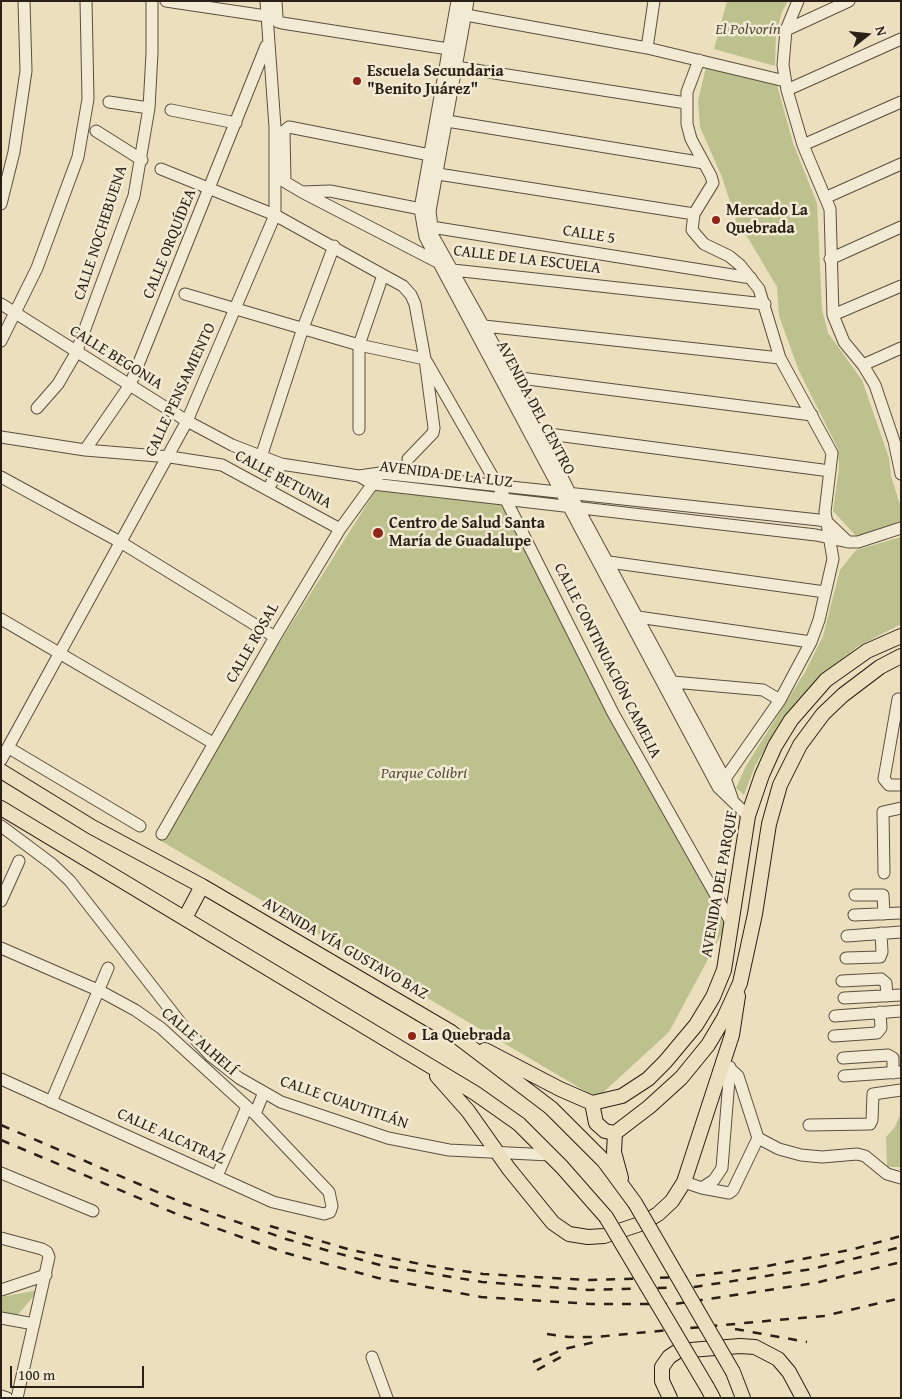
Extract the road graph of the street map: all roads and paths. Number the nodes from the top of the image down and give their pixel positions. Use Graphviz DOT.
graph roads {
  1 [pos="24,1"];
  2 [pos="86,1"];
  3 [pos="152,1"];
  4 [pos="166,1"];
  5 [pos="266,1"];
  6 [pos="276,1"];
  7 [pos="654,1"];
  8 [pos="798,1"];
  9 [pos="849,1"];
  10 [pos="458,2"];
  11 [pos="466,15"];
  12 [pos="266,16"];
  13 [pos="786,30"];
  14 [pos="901,39"];
  15 [pos="268,42"];
  16 [pos="647,48"];
  17 [pos="454,50"];
  18 [pos="699,60"];
  19 [pos="456,67"];
  20 [pos="786,85"];
  21 [pos="109,102"];
  22 [pos="901,102"];
  23 [pos="686,103"];
  24 [pos="149,108"];
  25 [pos="171,110"];
  26 [pos="447,121"];
  27 [pos="236,123"];
  28 [pos="96,131"];
  29 [pos="803,144"];
  30 [pos="430,155"];
  31 [pos="142,160"];
  32 [pos="704,163"];
  33 [pos="901,164"];
  34 [pos="161,169"];
  35 [pos="438,174"];
  36 [pos="281,179"];
  37 [pos="210,189"];
  38 [pos="302,192"];
  39 [pos="827,197"];
  40 [pos="1,204"];
  41 [pos="425,210"];
  42 [pos="694,214"];
  43 [pos="275,215"];
  44 [pos="426,226"];
  45 [pos="901,227"];
  46 [pos="334,246"];
  47 [pos="830,259"];
  48 [pos="440,265"];
  49 [pos="453,270"];
  50 [pos="384,275"];
  51 [pos="751,278"];
  52 [pos="901,286"];
  53 [pos="184,294"];
  54 [pos="1,304"];
  55 [pos="765,304"];
  56 [pos="236,308"];
  57 [pos="15,312"];
  58 [pos="833,315"];
  59 [pos="484,326"];
  60 [pos="302,328"];
  61 [pos="1,341"];
  62 [pos="358,345"];
  63 [pos="901,348"];
  64 [pos="76,353"];
  65 [pos="780,358"];
  66 [pos="425,359"];
  67 [pos="863,365"];
  68 [pos="512,377"];
  69 [pos="130,385"];
  70 [pos="37,408"];
  71 [pos="812,415"];
  72 [pos="187,421"];
  73 [pos="359,429"];
  74 [pos="541,433"];
  75 [pos="1,437"];
  76 [pos="897,440"];
  77 [pos="232,446"];
  78 [pos="85,450"];
  79 [pos="170,457"];
  80 [pos="260,457"];
  81 [pos="408,459"];
  82 [pos="281,464"];
  83 [pos="222,465"];
  84 [pos="830,471"];
  85 [pos="380,473"];
  86 [pos="901,474"];
  87 [pos="359,476"];
  88 [pos="1,477"];
  89 [pos="373,484"];
  90 [pos="498,487"];
  91 [pos="268,490"];
  92 [pos="566,492"];
  93 [pos="506,500"];
  94 [pos="573,507"];
  95 [pos="827,522"];
  96 [pos="901,528"];
  97 [pos="340,529"];
  98 [pos="829,538"];
  99 [pos="853,542"];
  100 [pos="122,543"];
  101 [pos="832,559"];
  102 [pos="609,562"];
  103 [pos="825,592"];
  104 [pos="638,618"];
  105 [pos="1,619"];
  106 [pos="901,636"];
  107 [pos="275,637"];
  108 [pos="811,642"];
  109 [pos="60,652"];
  110 [pos="901,656"];
  111 [pos="673,682"];
  112 [pos="898,699"];
  113 [pos="780,700"];
  114 [pos="213,743"];
  115 [pos="9,748"];
  116 [pos="1,760"];
  117 [pos="1,771"];
  118 [pos="722,784"];
  119 [pos="901,785"];
  120 [pos="1,808"];
  121 [pos="901,808"];
  122 [pos="748,816"];
  123 [pos="1,826"];
  124 [pos="140,826"];
  125 [pos="162,834"];
  126 [pos="19,861"];
  127 [pos="884,873"];
  128 [pos="202,886"];
  129 [pos="855,895"];
  130 [pos="1,901"];
  131 [pos="901,913"];
  132 [pos="884,914"];
  133 [pos="854,915"];
  134 [pos="185,918"];
  135 [pos="732,924"];
  136 [pos="901,932"];
  137 [pos="881,933"];
  138 [pos="847,936"];
  139 [pos="1,948"];
  140 [pos="846,958"];
  141 [pos="108,968"];
  142 [pos="842,981"];
  143 [pos="740,983"];
  144 [pos="100,991"];
  145 [pos="901,995"];
  146 [pos="887,996"];
  147 [pos="844,998"];
  148 [pos="901,1011"];
  149 [pos="880,1012"];
  150 [pos="835,1016"];
  151 [pos="451,1032"];
  152 [pos="834,1036"];
  153 [pos="843,1058"];
  154 [pos="726,1064"];
  155 [pos="429,1066"];
  156 [pos="897,1073"];
  157 [pos="844,1076"];
  158 [pos="1,1079"];
  159 [pos="901,1090"];
  160 [pos="264,1092"];
  161 [pos="51,1102"];
  162 [pos="592,1103"];
  163 [pos="251,1110"];
  164 [pos="810,1125"];
  165 [pos="615,1133"];
  166 [pos="758,1138"];
  167 [pos="500,1154"];
  168 [pos="550,1155"];
  169 [pos="1,1173"];
  170 [pos="217,1176"];
  171 [pos="901,1178"];
  172 [pos="684,1182"];
  173 [pos="623,1186"];
  174 [pos="702,1188"];
  175 [pos="93,1210"];
  176 [pos="330,1212"];
  177 [pos="1,1238"];
  178 [pos="46,1275"];
  179 [pos="1,1290"];
  180 [pos="1,1318"];
  181 [pos="34,1324"];
  182 [pos="372,1357"];
  183 [pos="710,1392"];
  184 [pos="1,1396"];
  185 [pos="7,1398"];
  186 [pos="18,1398"];
  187 [pos="387,1398"];
  188 [pos="670,1398"];
  189 [pos="743,1398"];
  190 [pos="803,1398"];
  1 -- 40 [label="street"];
  2 -- 57 [label="street"];
  3 -- 24 [label="street, CALLE NOCHEBUENA"];
  4 -- 12 [label="street"];
  5 -- 12 [label="street, CALLE PENSAMIENTO"];
  6 -- 17 [label="street"];
  7 -- 16 [label="street"];
  8 -- 13 [label="street"];
  9 -- 13 [label="street"];
  10 -- 11 [label="street, AVENIDA DEL CENTRO"];
  10 -- 17 [label="street, AVENIDA DEL CENTRO"];
  11 -- 16 [label="street"];
  11 -- 17 [label="street, AVENIDA DEL CENTRO"];
  12 -- 15 [label="street, CALLE PENSAMIENTO"];
  13 -- 20 [label="street"];
  14 -- 20 [label="street"];
  15 -- 27 [label="street, CALLE ORQUÍDEA"];
  15 -- 36 [label="street, CALLE PENSAMIENTO"];
  16 -- 18 [label="street"];
  17 -- 19 [label="street, AVENIDA DEL CENTRO"];
  17 -- 30 [label="street, AVENIDA DEL CENTRO"];
  18 -- 20 [label="street"];
  18 -- 23 [label="street"];
  19 -- 23 [label="street"];
  19 -- 26 [label="street, AVENIDA DEL CENTRO"];
  20 -- 29 [label="street"];
  21 -- 24 [label="street"];
  22 -- 29 [label="street"];
  23 -- 32 [label="street"];
  24 -- 31 [label="street, CALLE NOCHEBUENA"];
  25 -- 27 [label="street"];
  26 -- 32 [label="street"];
  26 -- 35 [label="street, AVENIDA DEL CENTRO"];
  27 -- 37 [label="street, CALLE ORQUÍDEA"];
  28 -- 31 [label="street"];
  29 -- 39 [label="street"];
  30 -- 36 [label="street"];
  30 -- 41 [label="street, AVENIDA DEL CENTRO"];
  31 -- 64 [label="street, CALLE NOCHEBUENA"];
  32 -- 42 [label="street"];
  33 -- 39 [label="street"];
  34 -- 37 [label="street, CALLE CONTINUACIÓN CAMELIA"];
  35 -- 41 [label="street, AVENIDA DEL CENTRO"];
  35 -- 42 [label="street"];
  36 -- 38 [label="street"];
  36 -- 43 [label="street, CALLE PENSAMIENTO"];
  37 -- 43 [label="street, CALLE CONTINUACIÓN CAMELIA"];
  37 -- 69 [label="street, CALLE ORQUÍDEA"];
  38 -- 41 [label="street"];
  38 -- 48 [label="street, CALLE DE LA ESCUELA"];
  39 -- 47 [label="street"];
  41 -- 44 [label="street, AVENIDA DEL CENTRO"];
  42 -- 51 [label="street"];
  43 -- 46 [label="street, CALLE CONTINUACIÓN CAMELIA"];
  43 -- 56 [label="street, CALLE PENSAMIENTO"];
  44 -- 48 [label="street, AVENIDA DEL CENTRO"];
  44 -- 49 [label="street, AVENIDA DEL CENTRO"];
  44 -- 51 [label="street, CALLE 5"];
  45 -- 47 [label="street"];
  46 -- 50 [label="street, CALLE CONTINUACIÓN CAMELIA"];
  46 -- 60 [label="street"];
  47 -- 58 [label="street"];
  48 -- 49 [label="street, CALLE DE LA ESCUELA"];
  48 -- 92 [label="street, AVENIDA DEL CENTRO"];
  49 -- 55 [label="street, CALLE DE LA ESCUELA"];
  49 -- 59 [label="street, AVENIDA DEL CENTRO"];
  50 -- 62 [label="street"];
  50 -- 66 [label="street, CALLE CONTINUACIÓN CAMELIA"];
  51 -- 55 [label="street"];
  52 -- 58 [label="street"];
  53 -- 56 [label="street"];
  54 -- 57 [label="street, CALLE BEGONIA"];
  55 -- 65 [label="street"];
  56 -- 60 [label="street"];
  56 -- 72 [label="street, CALLE PENSAMIENTO"];
  57 -- 61 [label="street"];
  57 -- 64 [label="street, CALLE BEGONIA"];
  58 -- 67 [label="street"];
  59 -- 65 [label="street"];
  59 -- 68 [label="street, AVENIDA DEL CENTRO"];
  60 -- 62 [label="street"];
  60 -- 80 [label="street"];
  62 -- 66 [label="street"];
  62 -- 73 [label="street"];
  63 -- 67 [label="street"];
  64 -- 69 [label="street, CALLE BEGONIA"];
  64 -- 70 [label="street, CALLE NOCHEBUENA"];
  65 -- 71 [label="street"];
  66 -- 81 [label="street, CALLE CONTINUACIÓN CAMELIA"];
  66 -- 90 [label="street, CALLE CONTINUACIÓN CAMELIA"];
  67 -- 76 [label="street"];
  68 -- 71 [label="street"];
  68 -- 74 [label="street, AVENIDA DEL CENTRO"];
  69 -- 72 [label="street, CALLE BEGONIA"];
  69 -- 78 [label="street, CALLE ORQUÍDEA"];
  71 -- 84 [label="street"];
  72 -- 77 [label="street, CALLE BEGONIA"];
  72 -- 79 [label="street, CALLE PENSAMIENTO"];
  74 -- 84 [label="street"];
  74 -- 92 [label="street, AVENIDA DEL CENTRO"];
  75 -- 78 [label="street, CALLE BETUNIA"];
  76 -- 86 [label="street"];
  77 -- 80 [label="street, CALLE BEGONIA"];
  77 -- 83 [label="street"];
  78 -- 79 [label="street, CALLE BETUNIA"];
  79 -- 83 [label="street, CALLE BETUNIA"];
  79 -- 100 [label="street, CALLE PENSAMIENTO"];
  80 -- 82 [label="street, CALLE BEGONIA"];
  82 -- 87 [label="street, CALLE BEGONIA"];
  82 -- 91 [label="street"];
  83 -- 91 [label="street, CALLE BETUNIA"];
  84 -- 95 [label="street"];
  85 -- 87 [label="street, AVENIDA DE LA LUZ"];
  85 -- 89 [label="street, CALLE ROSAL"];
  85 -- 90 [label="street, AVENIDA DE LA LUZ"];
  87 -- 89 [label="street, AVENIDA DE LA LUZ"];
  88 -- 100 [label="street"];
  89 -- 93 [label="street, AVENIDA DE LA LUZ"];
  89 -- 97 [label="street, CALLE ROSAL"];
  90 -- 92 [label="street, AVENIDA DE LA LUZ"];
  90 -- 93 [label="street, CALLE CONTINUACIÓN CAMELIA"];
  91 -- 97 [label="street, CALLE BETUNIA"];
  92 -- 94 [label="street, AVENIDA DEL CENTRO"];
  92 -- 95 [label="street, AVENIDA DE LA LUZ"];
  93 -- 94 [label="street, AVENIDA DE LA LUZ"];
  93 -- 135 [label="street, CALLE CONTINUACIÓN CAMELIA"];
  94 -- 98 [label="street, AVENIDA DE LA LUZ"];
  94 -- 102 [label="street, AVENIDA DEL CENTRO"];
  94 -- 118 [label="street, AVENIDA DEL CENTRO"];
  95 -- 98 [label="street"];
  95 -- 99 [label="street"];
  96 -- 99 [label="street, AVENIDA DE LA LUZ"];
  97 -- 107 [label="street, CALLE ROSAL"];
  98 -- 99 [label="street, AVENIDA DE LA LUZ"];
  98 -- 101 [label="street"];
  99 -- 101 [label="street"];
  100 -- 107 [label="street"];
  100 -- 109 [label="street, CALLE PENSAMIENTO"];
  101 -- 103 [label="street"];
  102 -- 103 [label="street"];
  102 -- 104 [label="street, AVENIDA DEL CENTRO"];
  103 -- 108 [label="street"];
  104 -- 108 [label="street"];
  104 -- 111 [label="street, AVENIDA DEL CENTRO"];
  105 -- 109 [label="street"];
  106 -- 122 [label="main road, AVENIDA DEL PARQUE"];
  107 -- 114 [label="street, CALLE ROSAL"];
  108 -- 113 [label="street"];
  109 -- 114 [label="street"];
  109 -- 115 [label="street, CALLE PENSAMIENTO"];
  110 -- 143 [label="main road"];
  111 -- 113 [label="street"];
  111 -- 118 [label="street, AVENIDA DEL CENTRO"];
  112 -- 119 [label="street"];
  113 -- 118 [label="street"];
  114 -- 125 [label="street, CALLE ROSAL"];
  115 -- 116 [label="street, CALLE PENSAMIENTO"];
  115 -- 124 [label="street"];
  117 -- 128 [label="main road, AVENIDA VÍA GUSTAVO BAZ"];
  118 -- 122 [label="street, AVENIDA DEL CENTRO"];
  120 -- 134 [label="main road"];
  121 -- 127 [label="street"];
  122 -- 135 [label="main road, AVENIDA DEL PARQUE"];
  123 -- 160 [label="street, CALLE CUAUTITLÁN"];
  126 -- 130 [label="street"];
  128 -- 134 [label="main road"];
  128 -- 151 [label="main road, AVENIDA VÍA GUSTAVO BAZ"];
  129 -- 132 [label="street"];
  131 -- 132 [label="street"];
  132 -- 133 [label="street"];
  134 -- 155 [label="main road"];
  135 -- 162 [label="main road, AVENIDA DEL PARQUE"];
  136 -- 137 [label="street"];
  137 -- 138 [label="street"];
  137 -- 140 [label="street"];
  139 -- 144 [label="street, CALLE ALHELÍ"];
  141 -- 144 [label="street"];
  142 -- 146 [label="street"];
  143 -- 154 [label="main road"];
  143 -- 165 [label="main road"];
  144 -- 161 [label="street"];
  144 -- 163 [label="street, CALLE ALHELÍ"];
  145 -- 146 [label="street"];
  146 -- 147 [label="street"];
  148 -- 149 [label="street"];
  149 -- 150 [label="street"];
  149 -- 152 [label="street"];
  151 -- 162 [label="main road"];
  151 -- 173 [label="main road, AVENIDA VÍA GUSTAVO BAZ"];
  153 -- 156 [label="street"];
  154 -- 166 [label="street"];
  154 -- 172 [label="main road"];
  154 -- 174 [label="street"];
  155 -- 167 [label="main road"];
  155 -- 168 [label="main road"];
  156 -- 157 [label="street"];
  158 -- 161 [label="street, CALLE ALCATRAZ"];
  159 -- 164 [label="street"];
  160 -- 163 [label="street"];
  160 -- 167 [label="street, CALLE CUAUTITLÁN"];
  161 -- 170 [label="street, CALLE ALCATRAZ"];
  162 -- 165 [label="main road"];
  163 -- 170 [label="street"];
  163 -- 176 [label="street, CALLE ALHELÍ"];
  165 -- 173 [label="main road"];
  166 -- 171 [label="street"];
  166 -- 174 [label="street"];
  167 -- 168 [label="street, CALLE CUAUTITLÁN"];
  167 -- 172 [label="main road"];
  168 -- 183 [label="main road, bridge"];
  169 -- 175 [label="street"];
  170 -- 176 [label="street, CALLE ALCATRAZ"];
  172 -- 174 [label="street"];
  173 -- 189 [label="main road, AVENIDA VÍA GUSTAVO BAZ, bridge"];
  177 -- 178 [label="street"];
  178 -- 179 [label="street"];
  178 -- 181 [label="street"];
  180 -- 181 [label="street"];
  181 -- 186 [label="street"];
  182 -- 187 [label="street"];
  184 -- 185 [label="street"];
  188 -- 190 [label="main road"];
}
